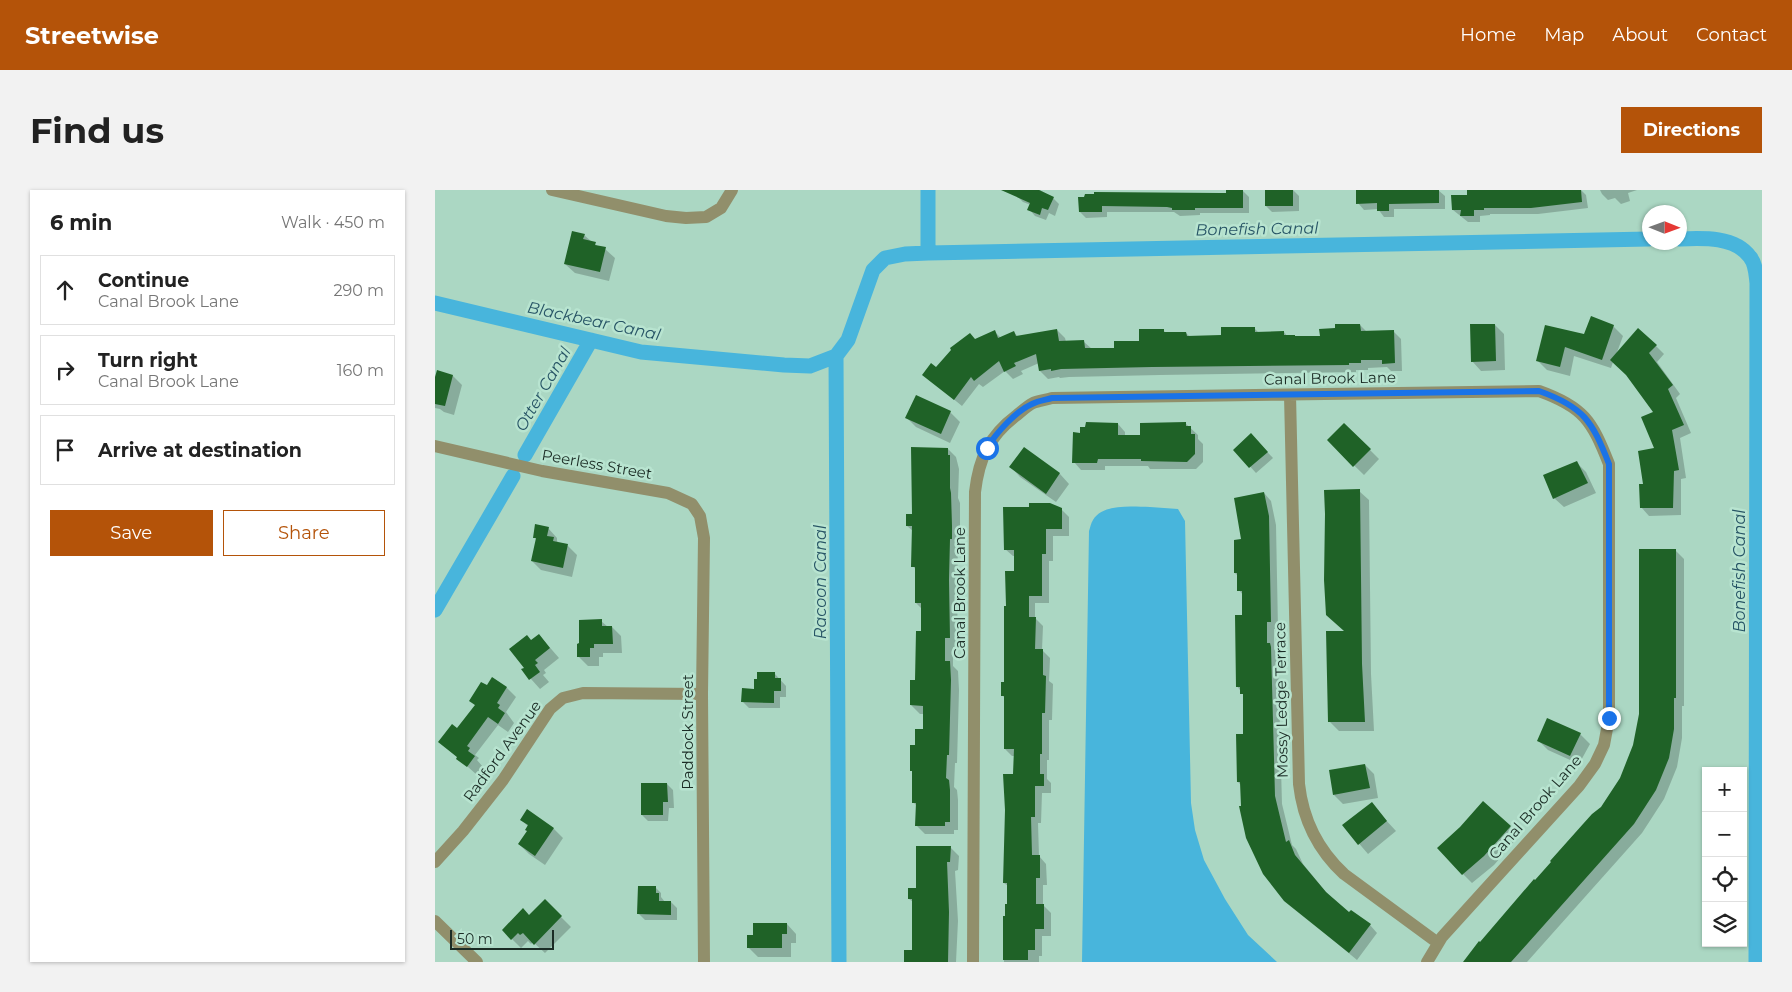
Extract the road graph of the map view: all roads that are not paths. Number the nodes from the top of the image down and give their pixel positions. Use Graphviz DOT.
graph roads {
  1 [pos="552,190"];
  2 [pos="732,190"];
  3 [pos="1290,395"];
  4 [pos="435,446"];
  5 [pos="692,504"];
  6 [pos="702,694"];
  7 [pos="435,862"];
  8 [pos="435,921"];
  9 [pos="1438,943"];
  10 [pos="477,962"];
  11 [pos="704,962"];
  12 [pos="973,962"];
  13 [pos="1427,962"];
  1 -- 2 [label="street"];
  3 -- 9 [label="street, Mossy Ledge Terrace"];
  3 -- 9 [label="street, Canal Brook Lane"];
  3 -- 12 [label="street, Canal Brook Lane"];
  4 -- 5 [label="street, Peerless Street"];
  5 -- 6 [label="street, Paddock Street"];
  6 -- 7 [label="street, Radford Avenue"];
  6 -- 11 [label="street, Paddock Street"];
  8 -- 10 [label="street"];
  9 -- 13 [label="street, Canal Brook Lane"];
}
